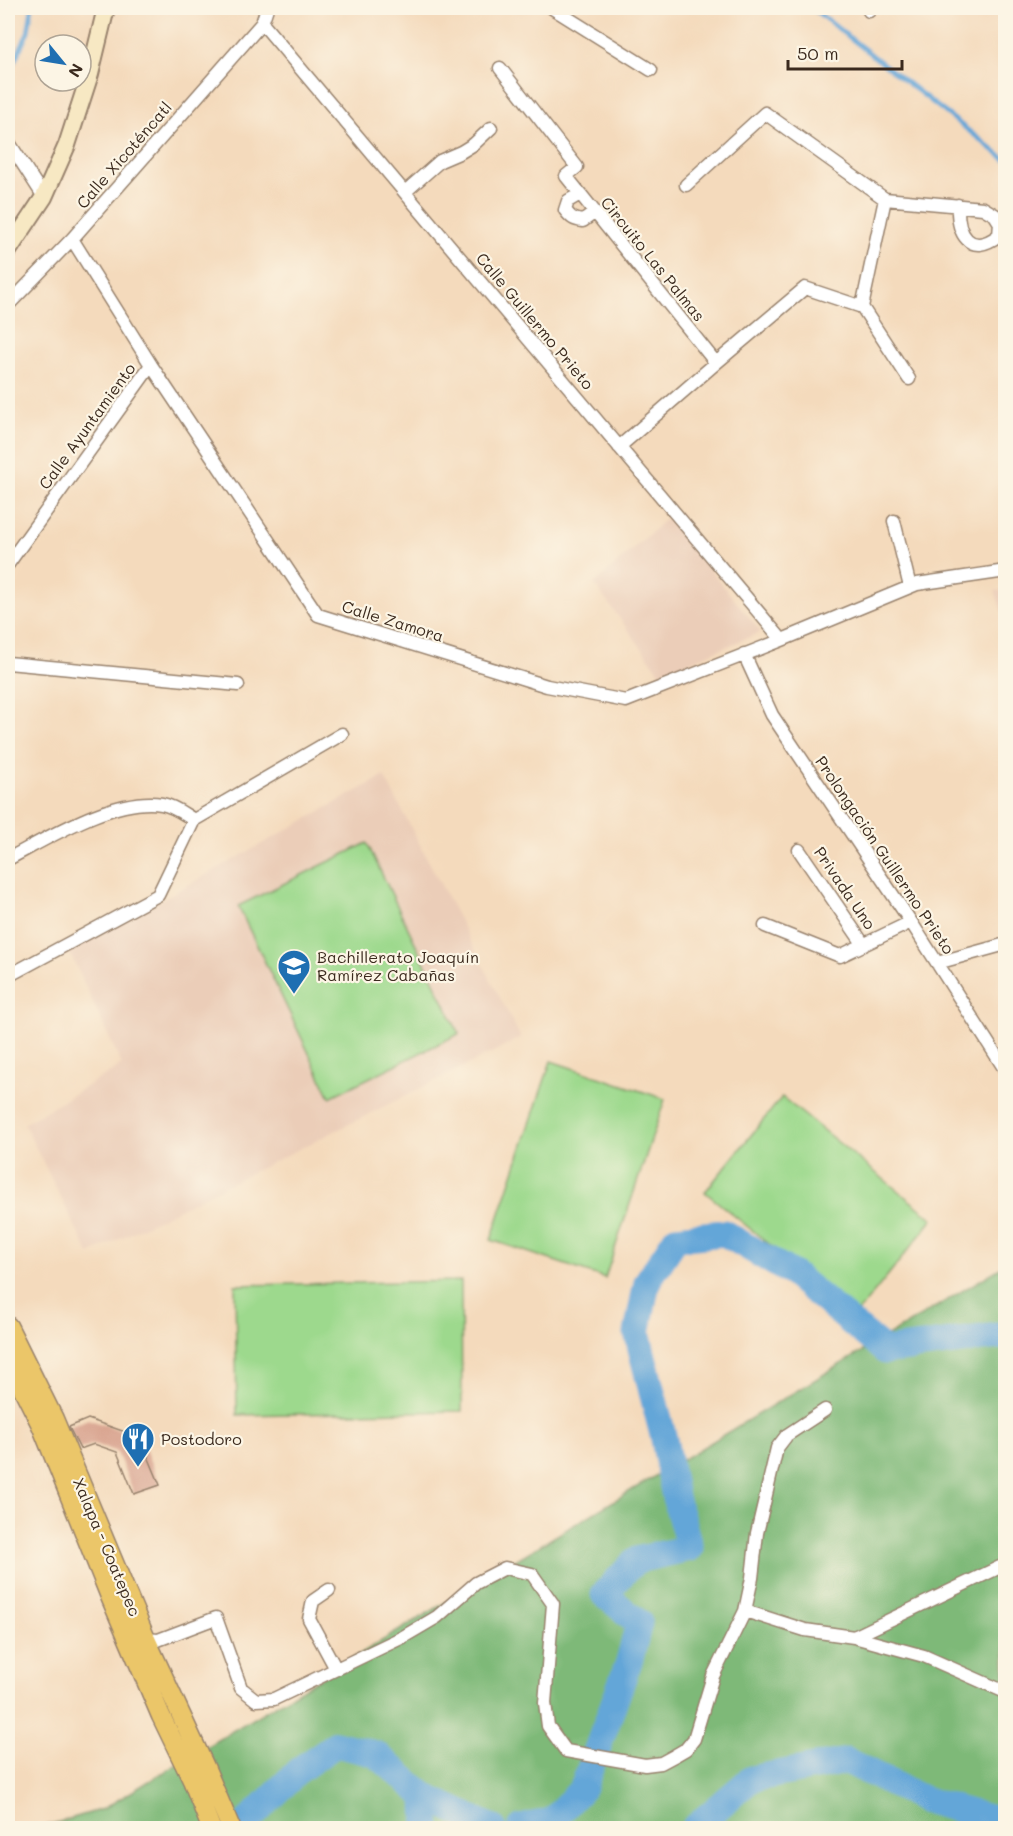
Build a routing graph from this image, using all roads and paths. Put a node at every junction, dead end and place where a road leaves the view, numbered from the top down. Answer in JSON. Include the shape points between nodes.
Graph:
{"nodes":[{"id":1,"x":106,"y":8,"type":"edge"},
{"id":2,"x":267,"y":8,"type":"edge"},
{"id":3,"x":552,"y":8,"type":"edge"},
{"id":4,"x":262,"y":23,"type":"junction"},
{"id":5,"x":500,"y":68,"type":"dead end"},
{"id":6,"x":651,"y":70,"type":"dead end"},
{"id":7,"x":490,"y":128,"type":"dead end"},
{"id":8,"x":8,"y":141,"type":"edge"},
{"id":9,"x":686,"y":185,"type":"dead end"},
{"id":10,"x":405,"y":192,"type":"junction"},
{"id":11,"x":580,"y":194,"type":"junction"},
{"id":12,"x":44,"y":197,"type":"junction"},
{"id":13,"x":885,"y":199,"type":"junction"},
{"id":14,"x":958,"y":204,"type":"dead end"},
{"id":15,"x":594,"y":213,"type":"junction"},
{"id":16,"x":72,"y":239,"type":"junction"},
{"id":17,"x":8,"y":251,"type":"edge"},
{"id":18,"x":8,"y":305,"type":"edge"},
{"id":19,"x":862,"y":307,"type":"junction"},
{"id":20,"x":716,"y":363,"type":"junction"},
{"id":21,"x":151,"y":365,"type":"junction"},
{"id":22,"x":909,"y":378,"type":"dead end"},
{"id":23,"x":619,"y":447,"type":"junction"},
{"id":24,"x":894,"y":520,"type":"dead end"},
{"id":25,"x":8,"y":564,"type":"edge"},
{"id":26,"x":1005,"y":571,"type":"edge"},
{"id":27,"x":910,"y":587,"type":"junction"},
{"id":28,"x":782,"y":640,"type":"junction"},
{"id":29,"x":744,"y":654,"type":"junction"},
{"id":30,"x":8,"y":663,"type":"edge"},
{"id":31,"x":238,"y":685,"type":"dead end"},
{"id":32,"x":342,"y":734,"type":"dead end"},
{"id":33,"x":194,"y":820,"type":"junction"},
{"id":34,"x":799,"y":850,"type":"dead end"},
{"id":35,"x":8,"y":859,"type":"edge"},
{"id":36,"x":911,"y":922,"type":"junction"},
{"id":37,"x":765,"y":926,"type":"dead end"},
{"id":38,"x":1005,"y":944,"type":"edge"},
{"id":39,"x":864,"y":945,"type":"junction"},
{"id":40,"x":937,"y":963,"type":"junction"},
{"id":41,"x":8,"y":976,"type":"edge"},
{"id":42,"x":1005,"y":1071,"type":"edge"},
{"id":43,"x":8,"y":1326,"type":"edge"},
{"id":44,"x":8,"y":1359,"type":"edge"},
{"id":45,"x":825,"y":1410,"type":"dead end"},
{"id":46,"x":1000,"y":1567,"type":"dead end"},
{"id":47,"x":329,"y":1590,"type":"dead end"},
{"id":48,"x":745,"y":1611,"type":"junction"},
{"id":49,"x":854,"y":1637,"type":"junction"},
{"id":50,"x":146,"y":1639,"type":"junction"},
{"id":51,"x":336,"y":1669,"type":"junction"},
{"id":52,"x":1003,"y":1691,"type":"dead end"},
{"id":53,"x":199,"y":1774,"type":"junction"},
{"id":54,"x":211,"y":1828,"type":"edge"},
{"id":55,"x":231,"y":1828,"type":"edge"}],
"edges":[{"from":1,"to":12,"type":"main road","via":[[90,75],[67,145]]},
{"from":2,"to":4,"type":"street"},
{"from":3,"to":6,"type":"street"},
{"from":4,"to":10,"type":"street","name":"Calle Guillermo Prieto"},
{"from":4,"to":16,"type":"street","name":"Calle Xicoténcatl"},
{"from":5,"to":11,"type":"street","name":"Circuito Las Palmas","via":[[576,167],[566,176]]},
{"from":7,"to":10,"type":"street","via":[[474,144],[440,161]]},
{"from":8,"to":12,"type":"street"},
{"from":9,"to":13,"type":"street","via":[[765,113]]},
{"from":10,"to":23,"type":"street","name":"Calle Guillermo Prieto"},
{"from":11,"to":15,"type":"street","name":"Circuito Las Palmas"},
{"from":11,"to":15,"type":"street","via":[[568,201],[565,210],[583,221]]},
{"from":12,"to":17,"type":"main road"},
{"from":13,"to":14,"type":"street"},
{"from":13,"to":19,"type":"street"},
{"from":15,"to":20,"type":"street","name":"Circuito Las Palmas"},
{"from":16,"to":18,"type":"street","name":"Calle Xicoténcatl"},
{"from":16,"to":21,"type":"street","name":"Calle Zamora"},
{"from":19,"to":20,"type":"street","via":[[805,288]]},
{"from":19,"to":22,"type":"street"},
{"from":20,"to":23,"type":"street"},
{"from":21,"to":25,"type":"street","name":"Calle Ayuntamiento"},
{"from":21,"to":29,"type":"street","name":"Calle Zamora","via":[[318,615],[547,686],[627,701]]},
{"from":23,"to":28,"type":"street","name":"Calle Guillermo Prieto"},
{"from":24,"to":27,"type":"street"},
{"from":26,"to":27,"type":"street","name":"Calle Zamora"},
{"from":27,"to":28,"type":"street","name":"Calle Zamora"},
{"from":28,"to":29,"type":"street","name":"Calle Zamora"},
{"from":29,"to":36,"type":"street","name":"Prolongación Guillermo Prieto","via":[[772,715]]},
{"from":30,"to":31,"type":"street"},
{"from":32,"to":33,"type":"street"},
{"from":33,"to":35,"type":"street","via":[[161,803],[112,809]]},
{"from":33,"to":41,"type":"street","via":[[158,895]]},
{"from":34,"to":39,"type":"street","name":"Privada Uno"},
{"from":36,"to":39,"type":"street"},
{"from":36,"to":40,"type":"street","name":"Prolongación Guillermo Prieto"},
{"from":37,"to":39,"type":"street","via":[[840,956]]},
{"from":38,"to":40,"type":"street"},
{"from":40,"to":42,"type":"street","name":"Prolongación Guillermo Prieto"},
{"from":43,"to":50,"type":"main road","name":"Xalapa - Coatepec","via":[[54,1419]]},
{"from":44,"to":53,"type":"main road","name":"Xalapa - Coatepec","via":[[41,1425],[161,1716]]},
{"from":45,"to":48,"type":"street","via":[[787,1435],[777,1448],[757,1533]]},
{"from":46,"to":49,"type":"street"},
{"from":47,"to":51,"type":"street","via":[[313,1601],[309,1619]]},
{"from":48,"to":49,"type":"street","via":[[805,1630]]},
{"from":48,"to":51,"type":"street","via":[[713,1676],[694,1739],[686,1749],[661,1763],[645,1765],[567,1750],[548,1726],[545,1703],[553,1604],[532,1574],[505,1568],[476,1583],[437,1617]]},
{"from":49,"to":52,"type":"street","via":[[924,1656]]},
{"from":50,"to":51,"type":"street","via":[[158,1640],[216,1618],[241,1688],[256,1700],[274,1699]]},
{"from":50,"to":53,"type":"main road","name":"Xalapa - Coatepec"},
{"from":53,"to":54,"type":"main road"},
{"from":53,"to":55,"type":"main road"}]}
